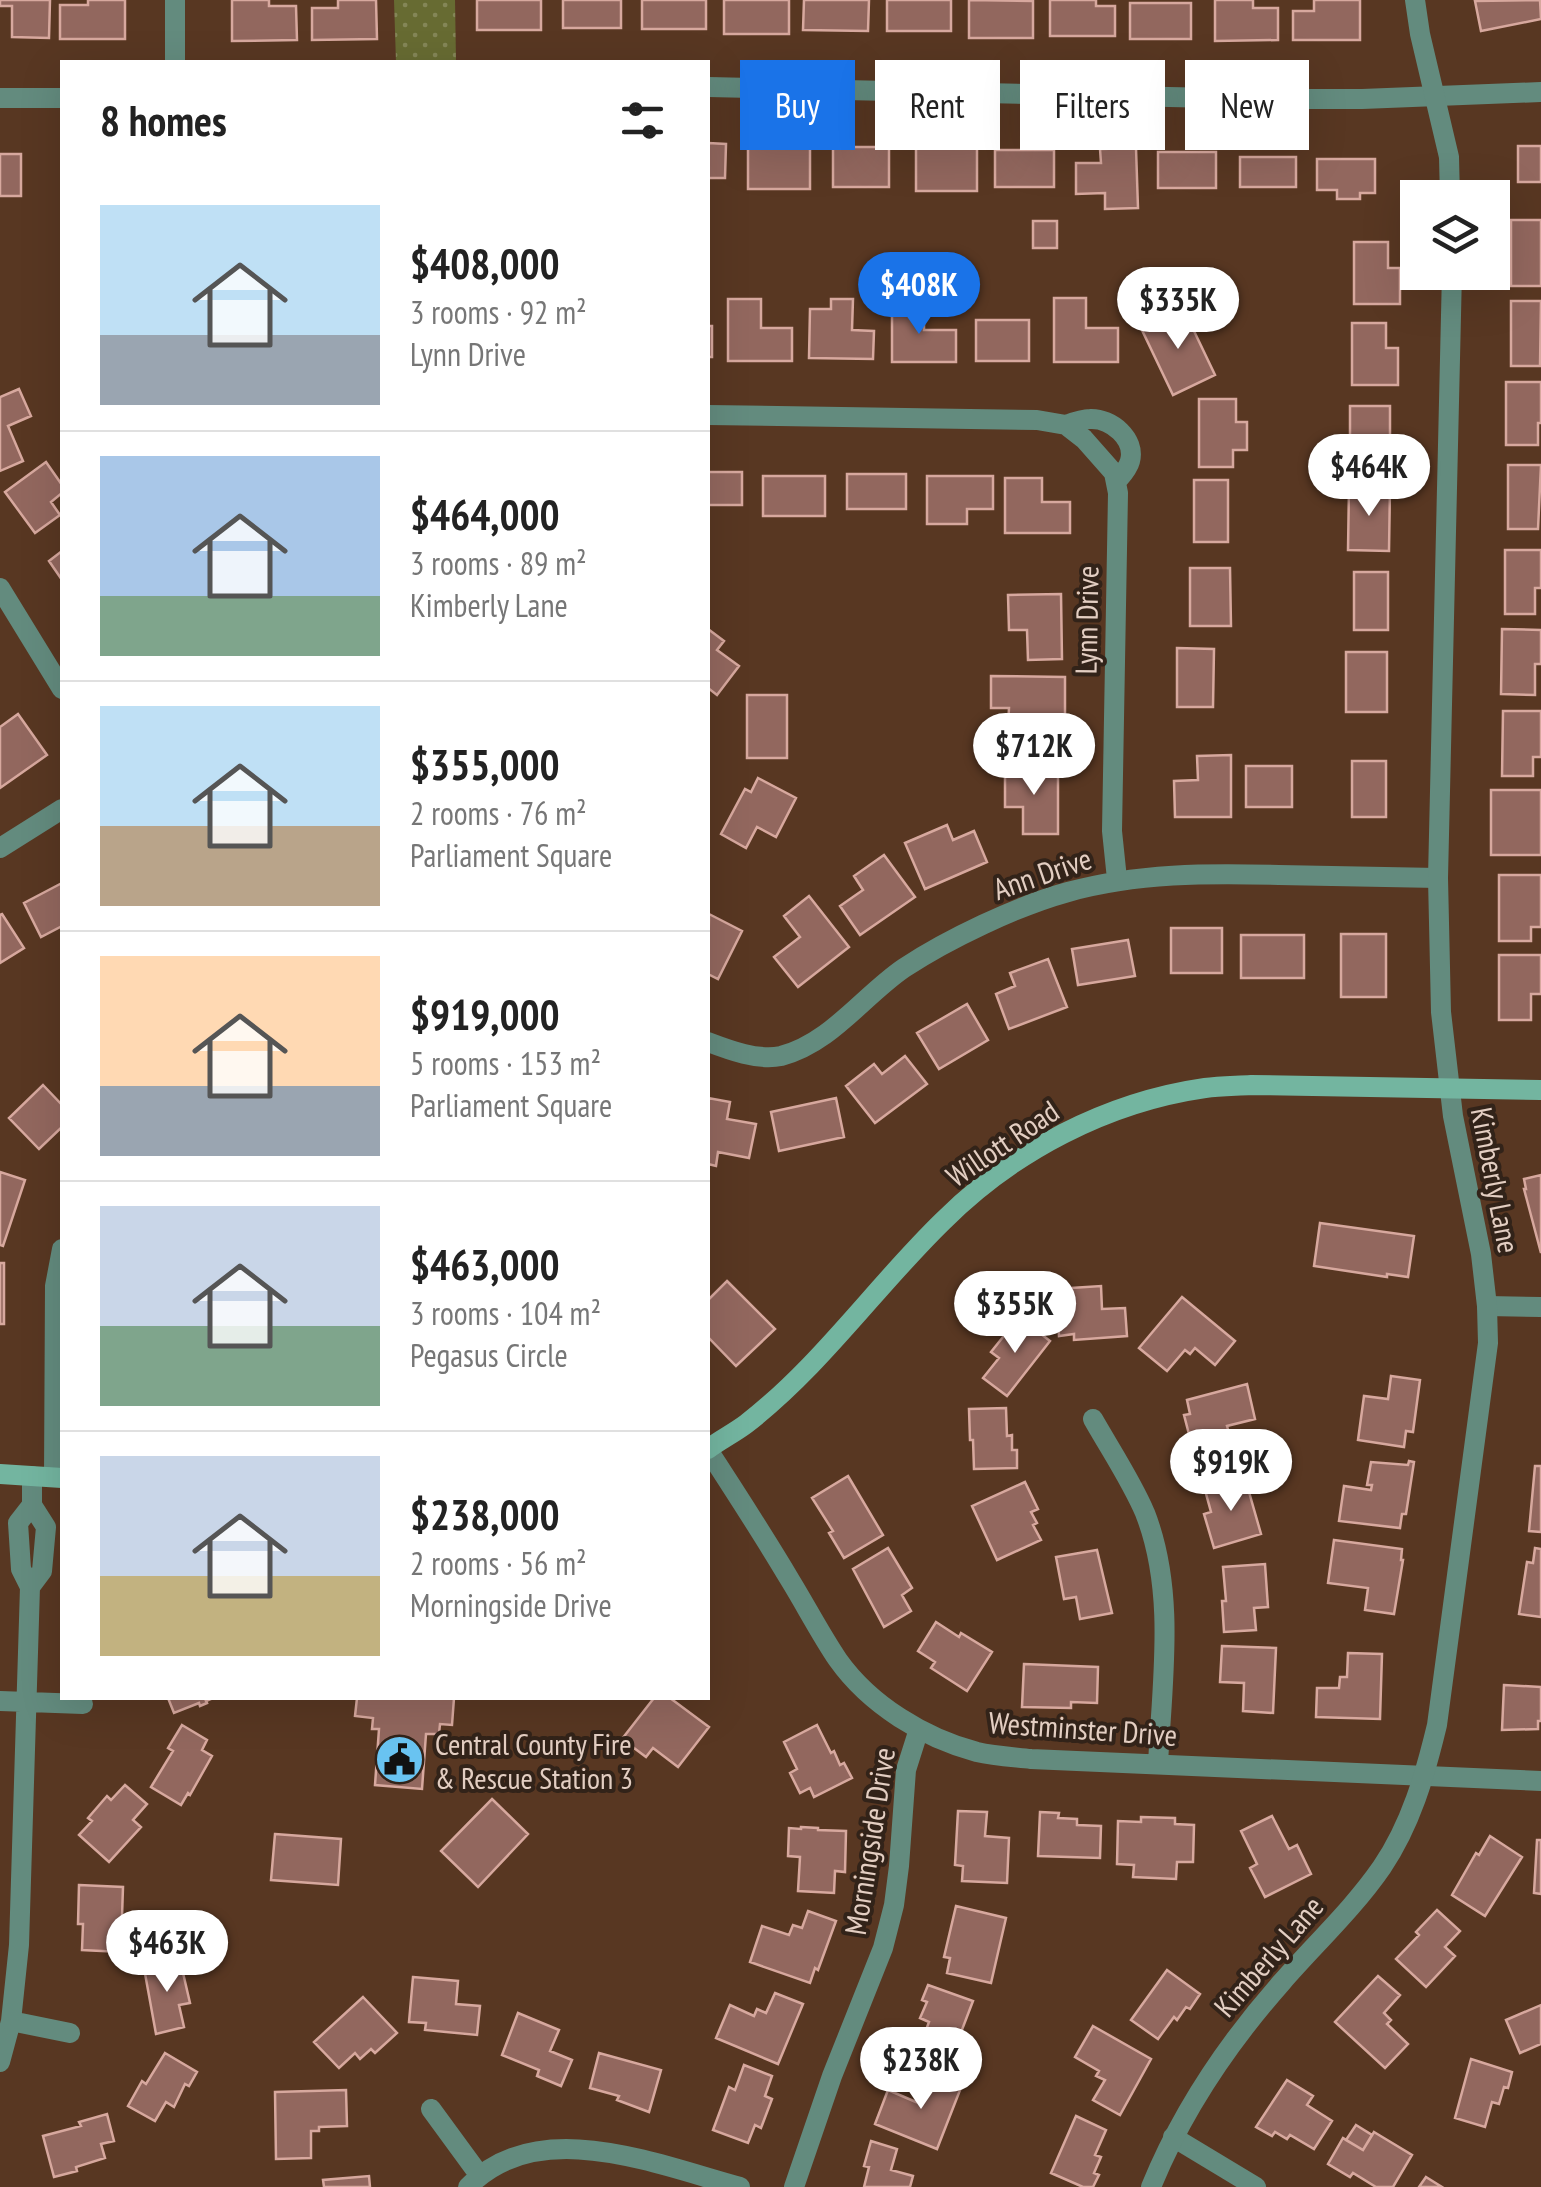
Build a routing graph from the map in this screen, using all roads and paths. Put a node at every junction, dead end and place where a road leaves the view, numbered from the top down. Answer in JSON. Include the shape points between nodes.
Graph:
{"nodes":[{"id":1,"x":175,"y":0,"type":"edge"},
{"id":2,"x":1415,"y":0,"type":"edge"},
{"id":3,"x":175,"y":60,"type":"edge"},
{"id":4,"x":710,"y":87,"type":"edge"},
{"id":5,"x":1541,"y":92,"type":"edge"},
{"id":6,"x":1435,"y":94,"type":"junction"},
{"id":7,"x":0,"y":98,"type":"edge"},
{"id":8,"x":60,"y":98,"type":"edge"},
{"id":9,"x":1449,"y":180,"type":"edge"},
{"id":10,"x":1452,"y":290,"type":"edge"},
{"id":11,"x":710,"y":415,"type":"edge"},
{"id":12,"x":1066,"y":425,"type":"junction"},
{"id":13,"x":1116,"y":482,"type":"junction"},
{"id":14,"x":0,"y":588,"type":"edge"},
{"id":15,"x":60,"y":685,"type":"edge"},
{"id":16,"x":60,"y":810,"type":"edge"},
{"id":17,"x":0,"y":848,"type":"edge"},
{"id":18,"x":1438,"y":878,"type":"junction"},
{"id":19,"x":1116,"y":879,"type":"junction"},
{"id":20,"x":710,"y":1043,"type":"edge"},
{"id":21,"x":1448,"y":1088,"type":"junction"},
{"id":22,"x":1541,"y":1090,"type":"edge"},
{"id":23,"x":60,"y":1259,"type":"edge"},
{"id":24,"x":1487,"y":1306,"type":"junction"},
{"id":25,"x":1541,"y":1307,"type":"edge"},
{"id":26,"x":1093,"y":1419,"type":"dead end"},
{"id":27,"x":710,"y":1448,"type":"edge"},
{"id":28,"x":710,"y":1452,"type":"edge"},
{"id":29,"x":0,"y":1474,"type":"edge"},
{"id":30,"x":32,"y":1476,"type":"junction"},
{"id":31,"x":58,"y":1477,"type":"edge"},
{"id":32,"x":0,"y":1700,"type":"edge"},
{"id":33,"x":27,"y":1702,"type":"junction"},
{"id":34,"x":82,"y":1704,"type":"dead end"},
{"id":35,"x":920,"y":1729,"type":"junction"},
{"id":36,"x":1158,"y":1764,"type":"junction"},
{"id":37,"x":1425,"y":1775,"type":"junction"},
{"id":38,"x":1541,"y":1781,"type":"edge"},
{"id":39,"x":11,"y":2021,"type":"junction"},
{"id":40,"x":70,"y":2032,"type":"dead end"},
{"id":41,"x":0,"y":2062,"type":"edge"},
{"id":42,"x":430,"y":2109,"type":"dead end"},
{"id":43,"x":1173,"y":2137,"type":"junction"},
{"id":44,"x":474,"y":2182,"type":"edge"},
{"id":45,"x":740,"y":2187,"type":"edge"},
{"id":46,"x":794,"y":2187,"type":"edge"},
{"id":47,"x":1152,"y":2187,"type":"edge"},
{"id":48,"x":1256,"y":2187,"type":"edge"}],
"edges":[{"from":1,"to":3,"type":"street"},
{"from":2,"to":6,"type":"street"},
{"from":4,"to":6,"type":"street","via":[[1263,99]]},
{"from":5,"to":6,"type":"street"},
{"from":6,"to":9,"type":"street"},
{"from":7,"to":8,"type":"street"},
{"from":10,"to":18,"type":"street","name":"Kimberly Lane"},
{"from":11,"to":12,"type":"street","name":"Lynn Drive"},
{"from":12,"to":13,"type":"street","via":[[1100,456]]},
{"from":12,"to":13,"type":"street","name":"Lynn Drive","via":[[1092,418],[1127,439],[1130,460]]},
{"from":13,"to":19,"type":"street","name":"Lynn Drive"},
{"from":14,"to":15,"type":"street"},
{"from":16,"to":17,"type":"street"},
{"from":18,"to":19,"type":"street","name":"Ann Drive"},
{"from":18,"to":21,"type":"street","name":"Kimberly Lane"},
{"from":19,"to":20,"type":"street","name":"Ann Drive","via":[[979,926],[903,969],[811,1044],[778,1057]]},
{"from":21,"to":22,"type":"main road","name":"Willott Road"},
{"from":21,"to":24,"type":"street","name":"Kimberly Lane"},
{"from":21,"to":27,"type":"main road","name":"Willott Road","via":[[1204,1088],[1088,1122],[1030,1152],[969,1197],[799,1375]]},
{"from":23,"to":31,"type":"street"},
{"from":24,"to":25,"type":"street"},
{"from":24,"to":37,"type":"street","name":"Kimberly Lane","via":[[1475,1445]]},
{"from":26,"to":36,"type":"street","via":[[1144,1512],[1158,1559],[1164,1639]]},
{"from":28,"to":35,"type":"street","name":"Westminster Drive","via":[[838,1659],[884,1706]]},
{"from":29,"to":30,"type":"main road"},
{"from":30,"to":31,"type":"main road"},
{"from":30,"to":33,"type":"street","via":[[32,1505],[46,1527],[42,1572],[30,1587]]},
{"from":32,"to":33,"type":"street"},
{"from":33,"to":34,"type":"street"},
{"from":33,"to":39,"type":"street"},
{"from":35,"to":36,"type":"street","name":"Westminster Drive","via":[[981,1753]]},
{"from":35,"to":46,"type":"street","name":"Morningside Drive","via":[[906,1770],[884,1948]]},
{"from":36,"to":37,"type":"street","name":"Westminster Drive"},
{"from":37,"to":38,"type":"street","name":"Westminster Drive"},
{"from":37,"to":43,"type":"street","name":"Kimberly Lane","via":[[1383,1866],[1253,2016]]},
{"from":39,"to":40,"type":"street"},
{"from":39,"to":41,"type":"street"},
{"from":42,"to":44,"type":"street"},
{"from":43,"to":47,"type":"street","name":"Kimberly Lane"},
{"from":43,"to":48,"type":"street"},
{"from":44,"to":45,"type":"street","via":[[517,2155],[572,2148]]}]}
